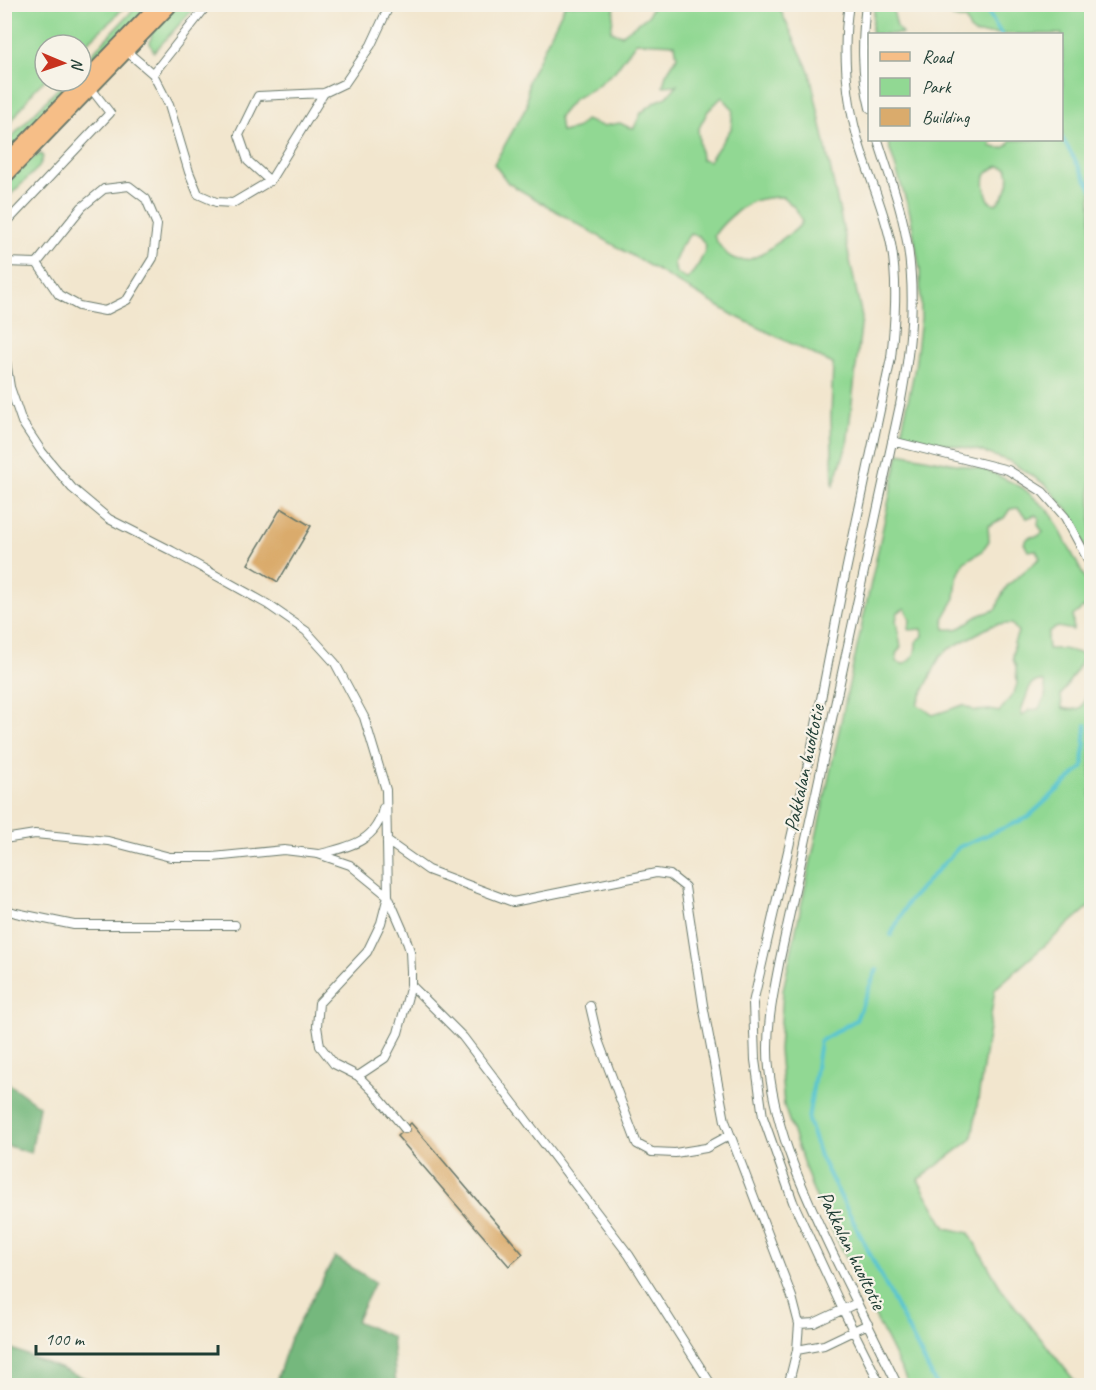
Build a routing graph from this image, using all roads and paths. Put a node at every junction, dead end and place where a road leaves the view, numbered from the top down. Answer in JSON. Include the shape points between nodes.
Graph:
{"nodes":[{"id":1,"x":165,"y":4,"type":"edge"},
{"id":2,"x":208,"y":4,"type":"edge"},
{"id":3,"x":390,"y":4,"type":"edge"},
{"id":4,"x":849,"y":4,"type":"edge"},
{"id":5,"x":866,"y":4,"type":"edge"},
{"id":6,"x":123,"y":48,"type":"junction"},
{"id":7,"x":153,"y":74,"type":"junction"},
{"id":8,"x":93,"y":79,"type":"edge"},
{"id":9,"x":93,"y":91,"type":"edge"},
{"id":10,"x":79,"y":93,"type":"edge"},
{"id":11,"x":324,"y":93,"type":"junction"},
{"id":12,"x":868,"y":97,"type":"edge"},
{"id":13,"x":878,"y":141,"type":"edge"},
{"id":14,"x":4,"y":171,"type":"edge"},
{"id":15,"x":270,"y":181,"type":"junction"},
{"id":16,"x":4,"y":225,"type":"edge"},
{"id":17,"x":4,"y":262,"type":"edge"},
{"id":18,"x":37,"y":263,"type":"junction"},
{"id":19,"x":4,"y":348,"type":"edge"},
{"id":20,"x":892,"y":441,"type":"junction"},
{"id":21,"x":1092,"y":567,"type":"edge"},
{"id":22,"x":386,"y":790,"type":"junction"},
{"id":23,"x":4,"y":839,"type":"edge"},
{"id":24,"x":387,"y":841,"type":"junction"},
{"id":25,"x":318,"y":854,"type":"junction"},
{"id":26,"x":388,"y":896,"type":"junction"},
{"id":27,"x":4,"y":909,"type":"edge"},
{"id":28,"x":235,"y":925,"type":"dead end"},
{"id":29,"x":411,"y":985,"type":"junction"},
{"id":30,"x":590,"y":1006,"type":"dead end"},
{"id":31,"x":358,"y":1076,"type":"junction"},
{"id":32,"x":405,"y":1129,"type":"dead end"},
{"id":33,"x":730,"y":1135,"type":"junction"},
{"id":34,"x":857,"y":1303,"type":"junction"},
{"id":35,"x":843,"y":1310,"type":"junction"},
{"id":36,"x":799,"y":1324,"type":"junction"},
{"id":37,"x":868,"y":1324,"type":"junction"},
{"id":38,"x":854,"y":1331,"type":"junction"},
{"id":39,"x":797,"y":1350,"type":"junction"},
{"id":40,"x":712,"y":1386,"type":"edge"},
{"id":41,"x":788,"y":1386,"type":"edge"},
{"id":42,"x":881,"y":1386,"type":"edge"},
{"id":43,"x":898,"y":1386,"type":"edge"}],
"edges":[{"from":1,"to":6,"type":"main road"},
{"from":2,"to":7,"type":"lane"},
{"from":3,"to":11,"type":"lane","via":[[371,45],[345,83]]},
{"from":4,"to":35,"type":"lane","via":[[849,101],[891,245],[895,321],[891,358],[811,751],[753,1003],[763,1117],[794,1202]]},
{"from":5,"to":12,"type":"lane","via":[[863,69]]},
{"from":6,"to":7,"type":"lane"},
{"from":6,"to":8,"type":"main road"},
{"from":7,"to":15,"type":"lane","via":[[169,105],[198,194],[216,202],[233,203]]},
{"from":9,"to":16,"type":"lane","via":[[110,113]]},
{"from":10,"to":14,"type":"main road"},
{"from":11,"to":15,"type":"lane"},
{"from":11,"to":15,"type":"lane","via":[[258,96],[239,135],[248,161]]},
{"from":13,"to":20,"type":"lane","name":"Pakkalan huoltotie","via":[[903,219],[912,282],[908,361]]},
{"from":17,"to":18,"type":"lane"},
{"from":18,"to":18,"type":"lane","via":[[82,207],[104,189],[129,186],[146,199],[157,225],[153,258],[127,300],[105,311],[78,306],[59,295]]},
{"from":19,"to":22,"type":"lane","via":[[10,387],[22,422],[72,488],[109,519],[267,604],[306,631],[335,663],[363,717]]},
{"from":20,"to":21,"type":"lane","via":[[1008,470],[1044,492],[1065,517]]},
{"from":20,"to":34,"type":"lane","name":"Pakkalan huoltotie","via":[[780,959],[769,1030],[772,1088],[788,1151]]},
{"from":22,"to":24,"type":"lane"},
{"from":22,"to":25,"type":"lane","via":[[381,818],[369,836],[353,845]]},
{"from":23,"to":25,"type":"lane","via":[[35,834],[108,841],[170,857],[284,850]]},
{"from":24,"to":26,"type":"lane"},
{"from":24,"to":33,"type":"lane","via":[[428,870],[513,902],[656,873],[670,875],[684,887],[705,1017]]},
{"from":25,"to":26,"type":"lane","via":[[350,865]]},
{"from":26,"to":29,"type":"lane","via":[[410,951]]},
{"from":26,"to":31,"type":"lane","via":[[367,952],[319,1003],[320,1046],[334,1064]]},
{"from":27,"to":28,"type":"lane","via":[[74,924]]},
{"from":29,"to":31,"type":"lane","via":[[399,1032],[385,1058]]},
{"from":29,"to":40,"type":"lane","via":[[463,1037],[629,1255]]},
{"from":30,"to":33,"type":"lane","via":[[598,1040],[637,1144],[652,1152],[675,1153],[706,1148]]},
{"from":31,"to":32,"type":"lane"},
{"from":33,"to":36,"type":"lane"},
{"from":34,"to":35,"type":"lane"},
{"from":34,"to":37,"type":"lane","name":"Pakkalan huoltotie"},
{"from":35,"to":36,"type":"lane","via":[[814,1323]]},
{"from":35,"to":38,"type":"lane"},
{"from":36,"to":39,"type":"lane"},
{"from":37,"to":38,"type":"lane"},
{"from":37,"to":43,"type":"lane","name":"Pakkalan huoltotie"},
{"from":38,"to":39,"type":"lane","via":[[824,1345]]},
{"from":38,"to":42,"type":"lane"},
{"from":39,"to":41,"type":"lane"}]}
